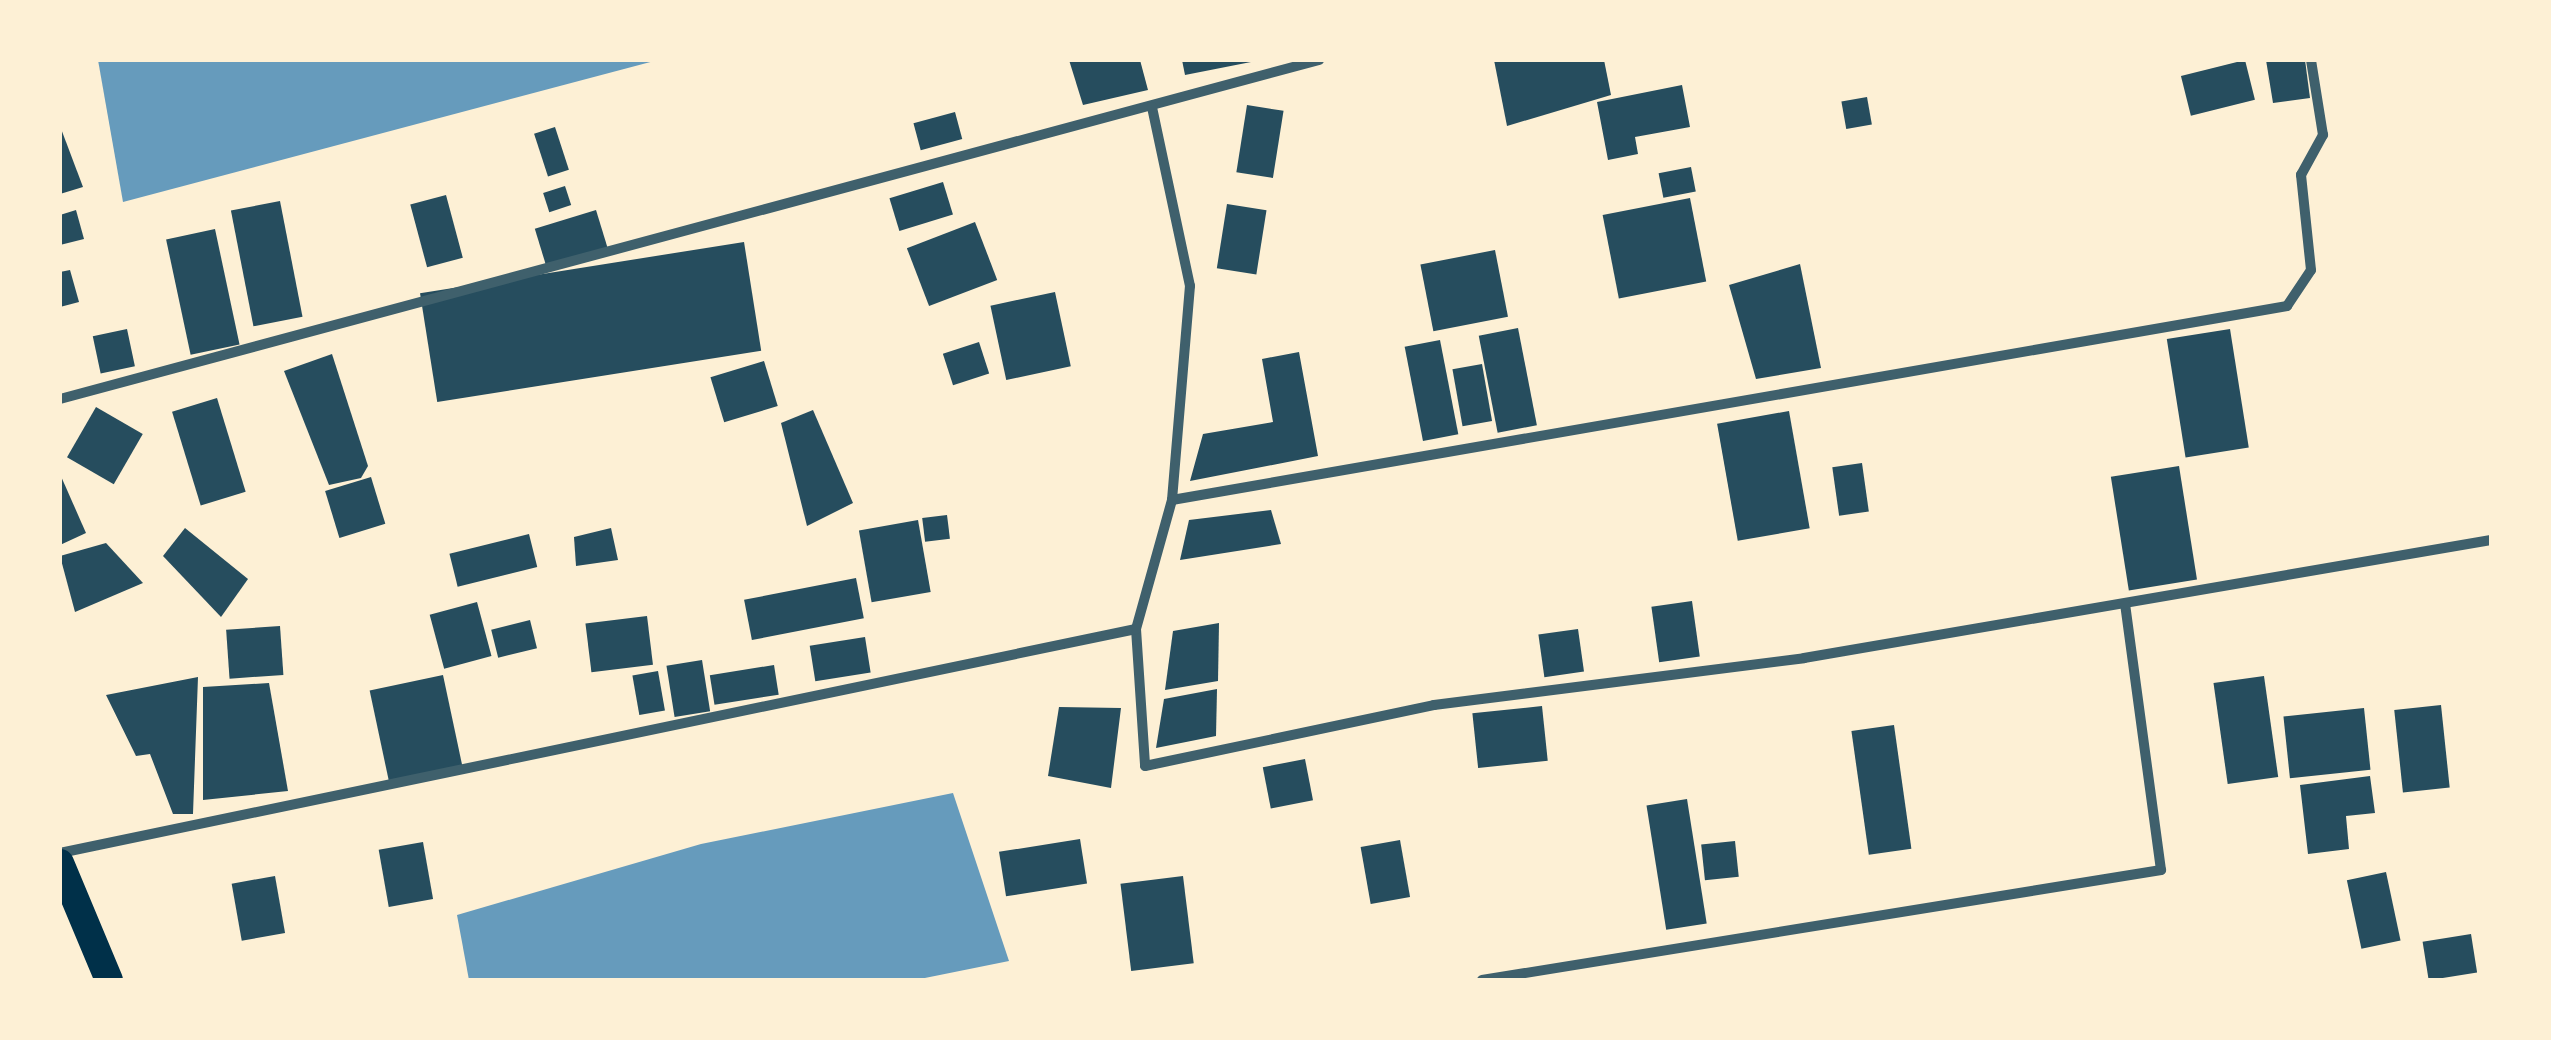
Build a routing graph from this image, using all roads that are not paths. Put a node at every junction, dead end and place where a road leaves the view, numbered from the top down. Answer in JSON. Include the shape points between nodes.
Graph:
{"nodes":[{"id":1,"x":1319,"y":60,"type":"edge"},
{"id":2,"x":2311,"y":60,"type":"edge"},
{"id":3,"x":1152,"y":107,"type":"junction"},
{"id":4,"x":60,"y":398,"type":"edge"},
{"id":5,"x":1172,"y":500,"type":"junction"},
{"id":6,"x":2491,"y":540,"type":"edge"},
{"id":7,"x":2125,"y":605,"type":"junction"},
{"id":8,"x":1136,"y":629,"type":"junction"},
{"id":9,"x":60,"y":853,"type":"edge"},
{"id":10,"x":60,"y":863,"type":"edge"},
{"id":11,"x":108,"y":980,"type":"edge"},
{"id":12,"x":1482,"y":980,"type":"edge"}],
"edges":[{"from":1,"to":3,"type":"street"},
{"from":2,"to":5,"type":"street","via":[[2322,134],[2301,175],[2310,270],[2286,306]]},
{"from":3,"to":4,"type":"street"},
{"from":3,"to":5,"type":"street","via":[[1190,286]]},
{"from":5,"to":8,"type":"street"},
{"from":6,"to":7,"type":"street"},
{"from":7,"to":8,"type":"street","via":[[1434,705],[1145,766]]},
{"from":7,"to":12,"type":"street","via":[[2161,870]]},
{"from":8,"to":9,"type":"street"},
{"from":10,"to":11,"type":"highway"}]}
